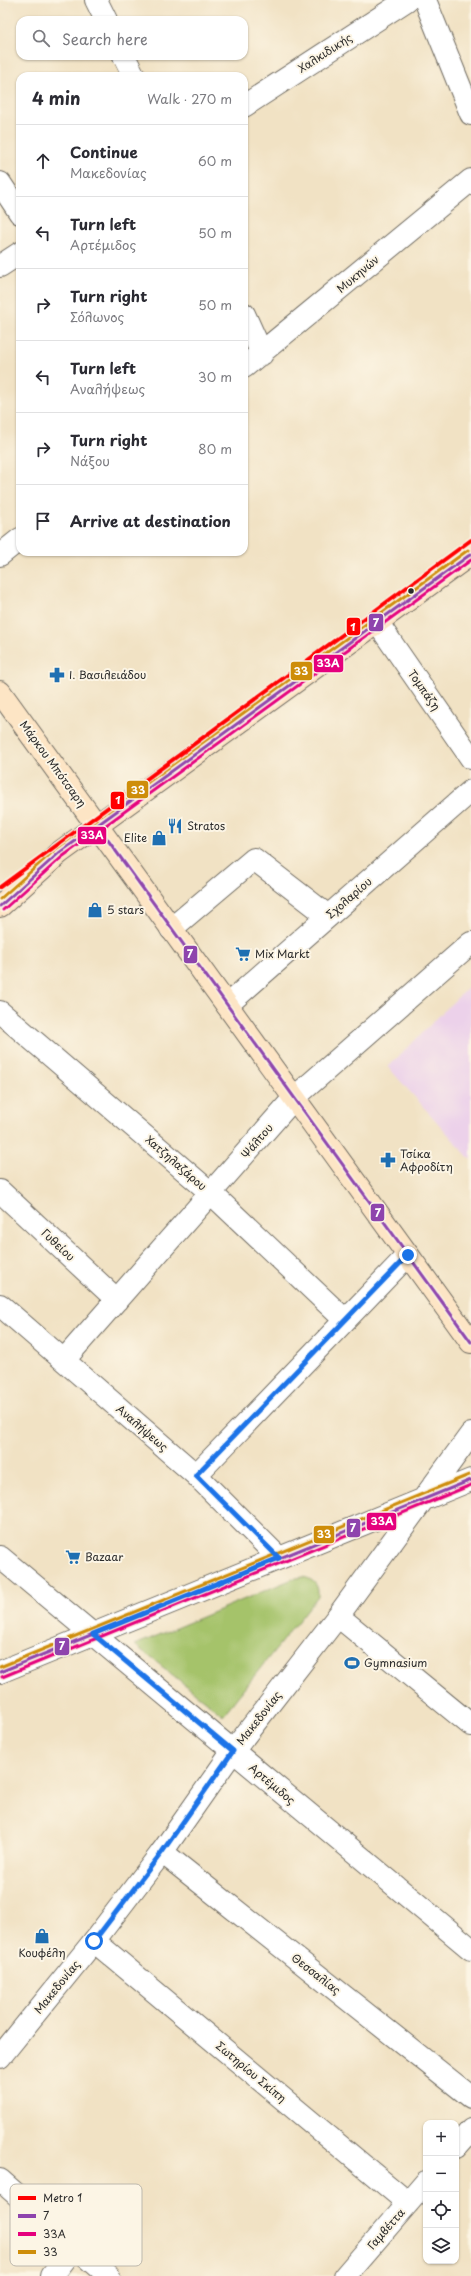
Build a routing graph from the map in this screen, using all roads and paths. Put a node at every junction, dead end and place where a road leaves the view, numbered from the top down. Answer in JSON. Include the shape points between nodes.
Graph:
{"nodes":[{"id":1,"x":96,"y":0,"type":"edge"},
{"id":2,"x":407,"y":0,"type":"edge"},
{"id":3,"x":425,"y":0,"type":"edge"},
{"id":4,"x":104,"y":16,"type":"edge"},
{"id":5,"x":126,"y":60,"type":"edge"},
{"id":6,"x":132,"y":72,"type":"edge"},
{"id":7,"x":248,"y":103,"type":"edge"},
{"id":8,"x":471,"y":114,"type":"edge"},
{"id":9,"x":471,"y":180,"type":"edge"},
{"id":10,"x":0,"y":183,"type":"edge"},
{"id":11,"x":16,"y":207,"type":"edge"},
{"id":12,"x":16,"y":256,"type":"edge"},
{"id":13,"x":0,"y":266,"type":"edge"},
{"id":14,"x":248,"y":323,"type":"edge"},
{"id":15,"x":262,"y":354,"type":"junction"},
{"id":16,"x":248,"y":364,"type":"edge"},
{"id":17,"x":16,"y":542,"type":"edge"},
{"id":18,"x":471,"y":554,"type":"edge"},
{"id":19,"x":0,"y":555,"type":"edge"},
{"id":20,"x":377,"y":622,"type":"junction"},
{"id":21,"x":0,"y":692,"type":"edge"},
{"id":22,"x":471,"y":758,"type":"edge"},
{"id":23,"x":471,"y":791,"type":"edge"},
{"id":24,"x":97,"y":825,"type":"junction"},
{"id":25,"x":0,"y":906,"type":"edge"},
{"id":26,"x":328,"y":916,"type":"junction"},
{"id":27,"x":171,"y":929,"type":"junction"},
{"id":28,"x":471,"y":943,"type":"edge"},
{"id":29,"x":227,"y":1005,"type":"junction"},
{"id":30,"x":0,"y":1012,"type":"edge"},
{"id":31,"x":294,"y":1098,"type":"junction"},
{"id":32,"x":0,"y":1191,"type":"edge"},
{"id":33,"x":210,"y":1193,"type":"junction"},
{"id":34,"x":408,"y":1255,"type":"junction"},
{"id":35,"x":117,"y":1300,"type":"junction"},
{"id":36,"x":0,"y":1305,"type":"edge"},
{"id":37,"x":346,"y":1320,"type":"junction"},
{"id":38,"x":471,"y":1342,"type":"edge"},
{"id":39,"x":64,"y":1360,"type":"junction"},
{"id":40,"x":471,"y":1434,"type":"edge"},
{"id":41,"x":196,"y":1475,"type":"junction"},
{"id":42,"x":471,"y":1480,"type":"edge"},
{"id":43,"x":426,"y":1497,"type":"junction"},
{"id":44,"x":0,"y":1557,"type":"edge"},
{"id":45,"x":279,"y":1558,"type":"junction"},
{"id":46,"x":338,"y":1616,"type":"junction"},
{"id":47,"x":93,"y":1634,"type":"junction"},
{"id":48,"x":0,"y":1672,"type":"edge"},
{"id":49,"x":471,"y":1725,"type":"edge"},
{"id":50,"x":233,"y":1751,"type":"junction"},
{"id":51,"x":162,"y":1852,"type":"junction"},
{"id":52,"x":94,"y":1941,"type":"junction"},
{"id":53,"x":471,"y":1949,"type":"edge"},
{"id":54,"x":0,"y":2057,"type":"edge"},
{"id":55,"x":471,"y":2097,"type":"edge"},
{"id":56,"x":471,"y":2130,"type":"edge"},
{"id":57,"x":459,"y":2144,"type":"edge"},
{"id":58,"x":0,"y":2180,"type":"edge"},
{"id":59,"x":423,"y":2186,"type":"edge"},
{"id":60,"x":10,"y":2189,"type":"edge"},
{"id":61,"x":408,"y":2203,"type":"junction"},
{"id":62,"x":60,"y":2266,"type":"edge"},
{"id":63,"x":98,"y":2266,"type":"edge"},
{"id":64,"x":52,"y":2276,"type":"edge"},
{"id":65,"x":109,"y":2276,"type":"edge"},
{"id":66,"x":345,"y":2276,"type":"edge"}],
"edges":[{"from":1,"to":4,"type":"street"},
{"from":2,"to":7,"type":"street","name":"Χαλκιδικής"},
{"from":3,"to":8,"type":"street"},
{"from":5,"to":6,"type":"street"},
{"from":9,"to":15,"type":"street","name":"Μυκηνών"},
{"from":10,"to":11,"type":"street"},
{"from":12,"to":13,"type":"street"},
{"from":14,"to":15,"type":"street"},
{"from":15,"to":16,"type":"street","name":"Μυκηνών"},
{"from":17,"to":19,"type":"street"},
{"from":18,"to":20,"type":"main road"},
{"from":20,"to":22,"type":"street","name":"Τομπάζη"},
{"from":20,"to":24,"type":"main road"},
{"from":21,"to":24,"type":"main road","name":"Μάρκου Μπότσαρη"},
{"from":23,"to":26,"type":"street","name":"Σχολαρίου"},
{"from":24,"to":25,"type":"main road","via":[[59,853]]},
{"from":24,"to":27,"type":"main road","name":"Μάρκου Μπότσαρη"},
{"from":26,"to":27,"type":"street","via":[[254,859]]},
{"from":26,"to":29,"type":"street","name":"Σχολαρίου"},
{"from":27,"to":29,"type":"main road","name":"Μάρκου Μπότσαρη"},
{"from":28,"to":31,"type":"street","name":"Ψάλτου"},
{"from":29,"to":31,"type":"main road","name":"Μάρκου Μπότσαρη"},
{"from":30,"to":33,"type":"street","name":"Χατζηλαζάρου"},
{"from":31,"to":33,"type":"street","name":"Ψάλτου"},
{"from":31,"to":34,"type":"main road","name":"Μάρκου Μπότσαρη"},
{"from":32,"to":35,"type":"street","name":"Γυθείου"},
{"from":33,"to":35,"type":"street","name":"Ψάλτου"},
{"from":33,"to":37,"type":"street","name":"Χατζηλαζάρου"},
{"from":34,"to":37,"type":"street"},
{"from":34,"to":38,"type":"main road","name":"Μάρκου Μπότσαρη"},
{"from":35,"to":39,"type":"street","name":"Ψάλτου"},
{"from":36,"to":39,"type":"street","name":"Αναλήψεως"},
{"from":37,"to":41,"type":"street"},
{"from":39,"to":41,"type":"street","name":"Αναλήψεως"},
{"from":40,"to":43,"type":"street","name":"Μακεδονίας"},
{"from":41,"to":45,"type":"street","name":"Αναλήψεως"},
{"from":42,"to":43,"type":"street"},
{"from":43,"to":45,"type":"street"},
{"from":43,"to":46,"type":"street","name":"Μακεδονίας"},
{"from":44,"to":47,"type":"street","name":"Αρτέμιδος"},
{"from":45,"to":47,"type":"street"},
{"from":46,"to":49,"type":"street"},
{"from":46,"to":50,"type":"street","name":"Μακεδονίας"},
{"from":47,"to":48,"type":"street"},
{"from":47,"to":50,"type":"street","name":"Αρτέμιδος"},
{"from":50,"to":51,"type":"street","name":"Μακεδονίας"},
{"from":50,"to":53,"type":"street","name":"Αρτέμιδος"},
{"from":51,"to":52,"type":"street","name":"Μακεδονίας"},
{"from":51,"to":55,"type":"street","name":"Θεσσαλίας"},
{"from":52,"to":54,"type":"street","name":"Μακεδονίας"},
{"from":52,"to":61,"type":"street","name":"Σωτηρίου Σκίπη"},
{"from":56,"to":57,"type":"street"},
{"from":58,"to":60,"type":"street"},
{"from":59,"to":61,"type":"street","name":"Γαμβέττα"},
{"from":61,"to":66,"type":"street","name":"Γαμβέττα"},
{"from":62,"to":64,"type":"street"},
{"from":63,"to":65,"type":"street"}]}
